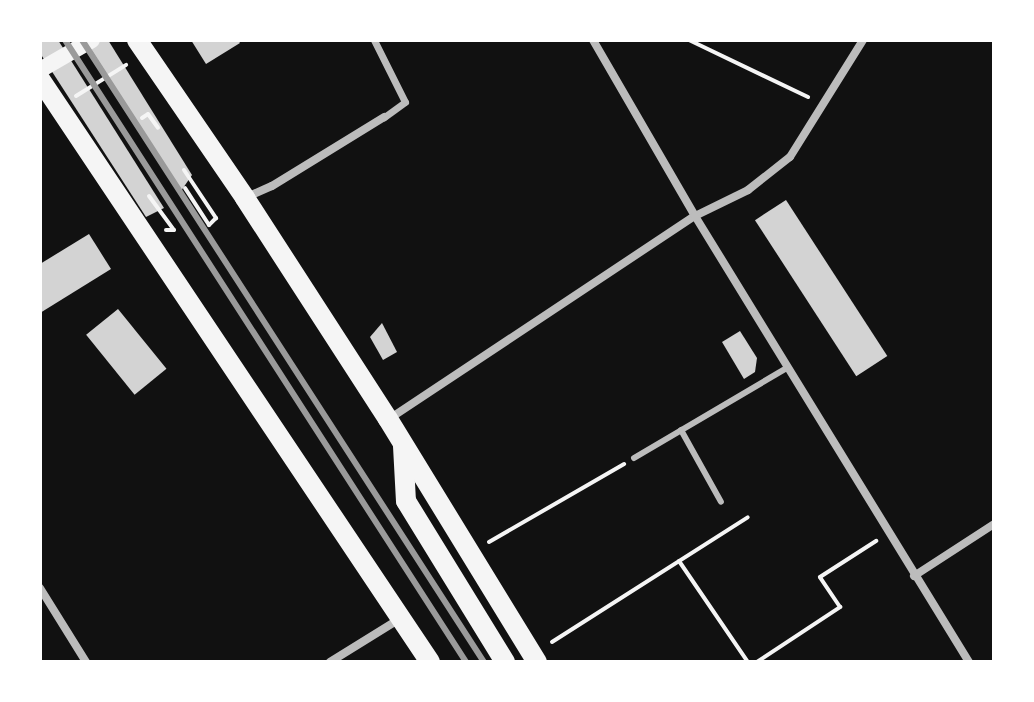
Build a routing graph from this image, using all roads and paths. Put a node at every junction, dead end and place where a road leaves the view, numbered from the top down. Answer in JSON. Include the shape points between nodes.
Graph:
{"nodes":[{"id":1,"x":92,"y":40,"type":"edge"},
{"id":2,"x":374,"y":40,"type":"edge"},
{"id":3,"x":593,"y":40,"type":"edge"},
{"id":4,"x":689,"y":40,"type":"edge"},
{"id":5,"x":863,"y":40,"type":"edge"},
{"id":6,"x":141,"y":46,"type":"edge"},
{"id":7,"x":40,"y":70,"type":"edge"},
{"id":8,"x":40,"y":79,"type":"edge"},
{"id":9,"x":823,"y":107,"type":"junction"},
{"id":10,"x":58,"y":108,"type":"junction"},
{"id":11,"x":384,"y":117,"type":"joint"},
{"id":12,"x":142,"y":118,"type":"dead end"},
{"id":13,"x":158,"y":128,"type":"dead end"},
{"id":14,"x":184,"y":170,"type":"dead end"},
{"id":15,"x":185,"y":188,"type":"dead end"},
{"id":16,"x":245,"y":198,"type":"junction"},
{"id":17,"x":695,"y":216,"type":"junction"},
{"id":18,"x":787,"y":368,"type":"junction"},
{"id":19,"x":388,"y":419,"type":"junction"},
{"id":20,"x":681,"y":430,"type":"junction"},
{"id":21,"x":402,"y":442,"type":"junction"},
{"id":22,"x":634,"y":458,"type":"joint"},
{"id":23,"x":721,"y":502,"type":"dead end"},
{"id":24,"x":748,"y":517,"type":"dead end"},
{"id":25,"x":994,"y":524,"type":"edge"},
{"id":26,"x":888,"y":533,"type":"junction"},
{"id":27,"x":470,"y":553,"type":"junction"},
{"id":28,"x":679,"y":561,"type":"junction"},
{"id":29,"x":914,"y":576,"type":"junction"},
{"id":30,"x":40,"y":588,"type":"edge"},
{"id":31,"x":401,"y":618,"type":"junction"},
{"id":32,"x":535,"y":658,"type":"edge"},
{"id":33,"x":86,"y":662,"type":"edge"},
{"id":34,"x":330,"y":662,"type":"edge"},
{"id":35,"x":430,"y":662,"type":"edge"},
{"id":36,"x":505,"y":662,"type":"edge"},
{"id":37,"x":748,"y":662,"type":"edge"},
{"id":38,"x":757,"y":662,"type":"edge"},
{"id":39,"x":969,"y":662,"type":"edge"}],
"edges":[{"from":1,"to":7,"type":"main road"},
{"from":2,"to":11,"type":"street","via":[[405,102]]},
{"from":3,"to":17,"type":"street"},
{"from":4,"to":9,"type":"path"},
{"from":5,"to":9,"type":"street"},
{"from":6,"to":10,"type":"path"},
{"from":6,"to":16,"type":"main road"},
{"from":8,"to":10,"type":"main road"},
{"from":9,"to":17,"type":"street","via":[[790,157],[748,190]]},
{"from":10,"to":31,"type":"main road"},
{"from":11,"to":16,"type":"street"},
{"from":12,"to":13,"type":"path","via":[[148,114]]},
{"from":14,"to":15,"type":"path","via":[[216,218],[209,225]]},
{"from":16,"to":19,"type":"main road"},
{"from":17,"to":18,"type":"street"},
{"from":17,"to":19,"type":"street"},
{"from":18,"to":20,"type":"lane"},
{"from":18,"to":26,"type":"street"},
{"from":19,"to":21,"type":"main road"},
{"from":20,"to":22,"type":"lane"},
{"from":20,"to":23,"type":"lane"},
{"from":21,"to":27,"type":"main road"},
{"from":21,"to":36,"type":"main road","via":[[406,501]]},
{"from":22,"to":27,"type":"path"},
{"from":24,"to":28,"type":"path"},
{"from":25,"to":29,"type":"street"},
{"from":26,"to":29,"type":"street"},
{"from":26,"to":38,"type":"path","via":[[820,577],[840,607]]},
{"from":27,"to":32,"type":"main road"},
{"from":28,"to":32,"type":"path"},
{"from":28,"to":37,"type":"path"},
{"from":29,"to":39,"type":"street"},
{"from":30,"to":33,"type":"street"},
{"from":31,"to":34,"type":"street"},
{"from":31,"to":35,"type":"main road"}]}
